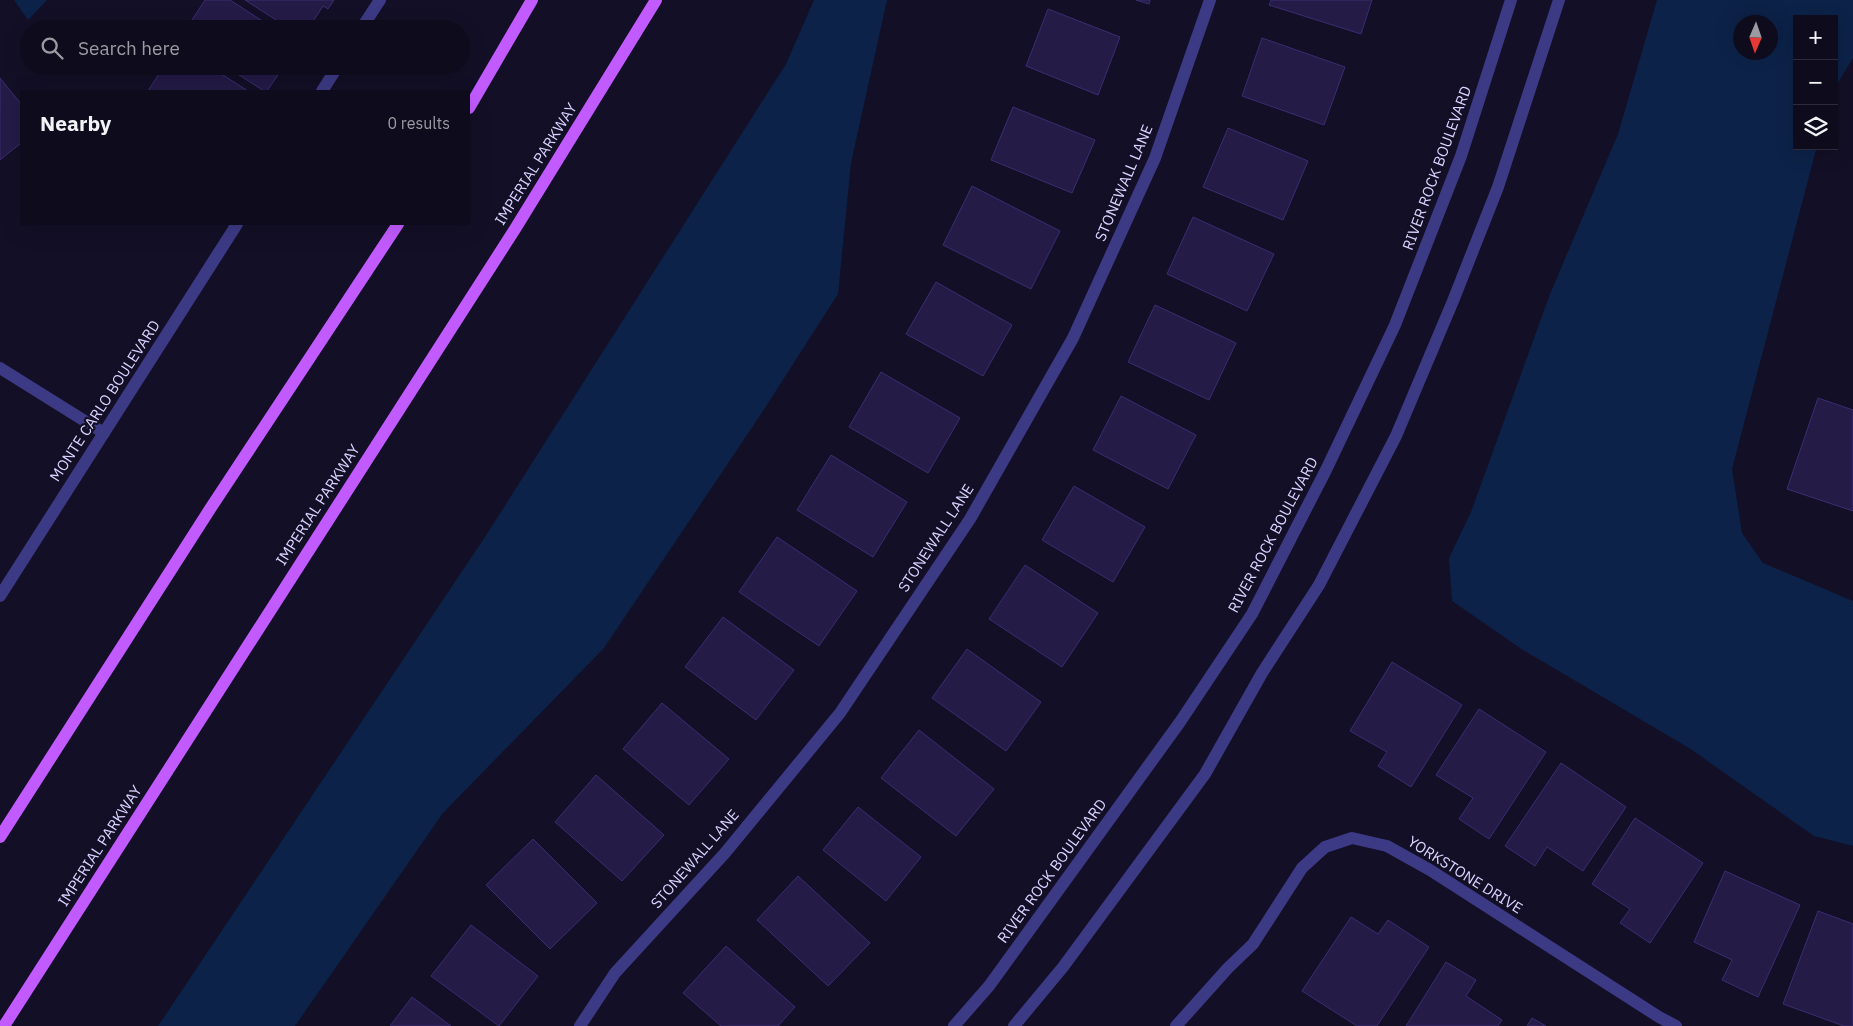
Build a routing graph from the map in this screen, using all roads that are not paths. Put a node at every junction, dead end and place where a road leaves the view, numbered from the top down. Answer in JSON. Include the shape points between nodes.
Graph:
{"nodes":[{"id":1,"x":380,"y":0,"type":"edge"},
{"id":2,"x":532,"y":0,"type":"edge"},
{"id":3,"x":656,"y":0,"type":"edge"},
{"id":4,"x":1210,"y":0,"type":"edge"},
{"id":5,"x":1511,"y":0,"type":"edge"},
{"id":6,"x":1559,"y":0,"type":"edge"},
{"id":7,"x":368,"y":20,"type":"edge"},
{"id":8,"x":332,"y":75,"type":"edge"},
{"id":9,"x":323,"y":90,"type":"edge"},
{"id":10,"x":470,"y":106,"type":"edge"},
{"id":11,"x":236,"y":225,"type":"edge"},
{"id":12,"x":397,"y":225,"type":"edge"},
{"id":13,"x":0,"y":368,"type":"edge"},
{"id":14,"x":104,"y":433,"type":"junction"},
{"id":15,"x":0,"y":596,"type":"edge"},
{"id":16,"x":0,"y":837,"type":"edge"},
{"id":17,"x":4,"y":1026,"type":"edge"},
{"id":18,"x":580,"y":1026,"type":"edge"},
{"id":19,"x":954,"y":1026,"type":"edge"},
{"id":20,"x":1014,"y":1026,"type":"edge"},
{"id":21,"x":1176,"y":1026,"type":"edge"},
{"id":22,"x":1676,"y":1026,"type":"edge"}],
"edges":[{"from":1,"to":7,"type":"street"},
{"from":2,"to":10,"type":"main road"},
{"from":3,"to":17,"type":"main road","name":"IMPERIAL PARKWAY","via":[[515,229]]},
{"from":4,"to":18,"type":"street","name":"STONEWALL LANE","via":[[1155,158],[1073,338],[970,518],[840,712],[725,852],[615,973]]},
{"from":5,"to":19,"type":"street","name":"RIVER ROCK BOULEVARD","via":[[1460,156],[1396,325],[1252,614],[1180,722],[989,986]]},
{"from":6,"to":20,"type":"street","via":[[1498,187],[1453,301],[1396,436],[1320,585],[1262,673],[1205,774],[1063,967]]},
{"from":8,"to":9,"type":"street"},
{"from":11,"to":14,"type":"street","name":"MONTE CARLO BOULEVARD"},
{"from":12,"to":16,"type":"main road"},
{"from":13,"to":14,"type":"street"},
{"from":14,"to":15,"type":"street","name":"MONTE CARLO BOULEVARD"},
{"from":21,"to":22,"type":"street","name":"YORKSTONE DRIVE","via":[[1253,944],[1302,868],[1325,846],[1352,838],[1387,846],[1430,870]]}]}
